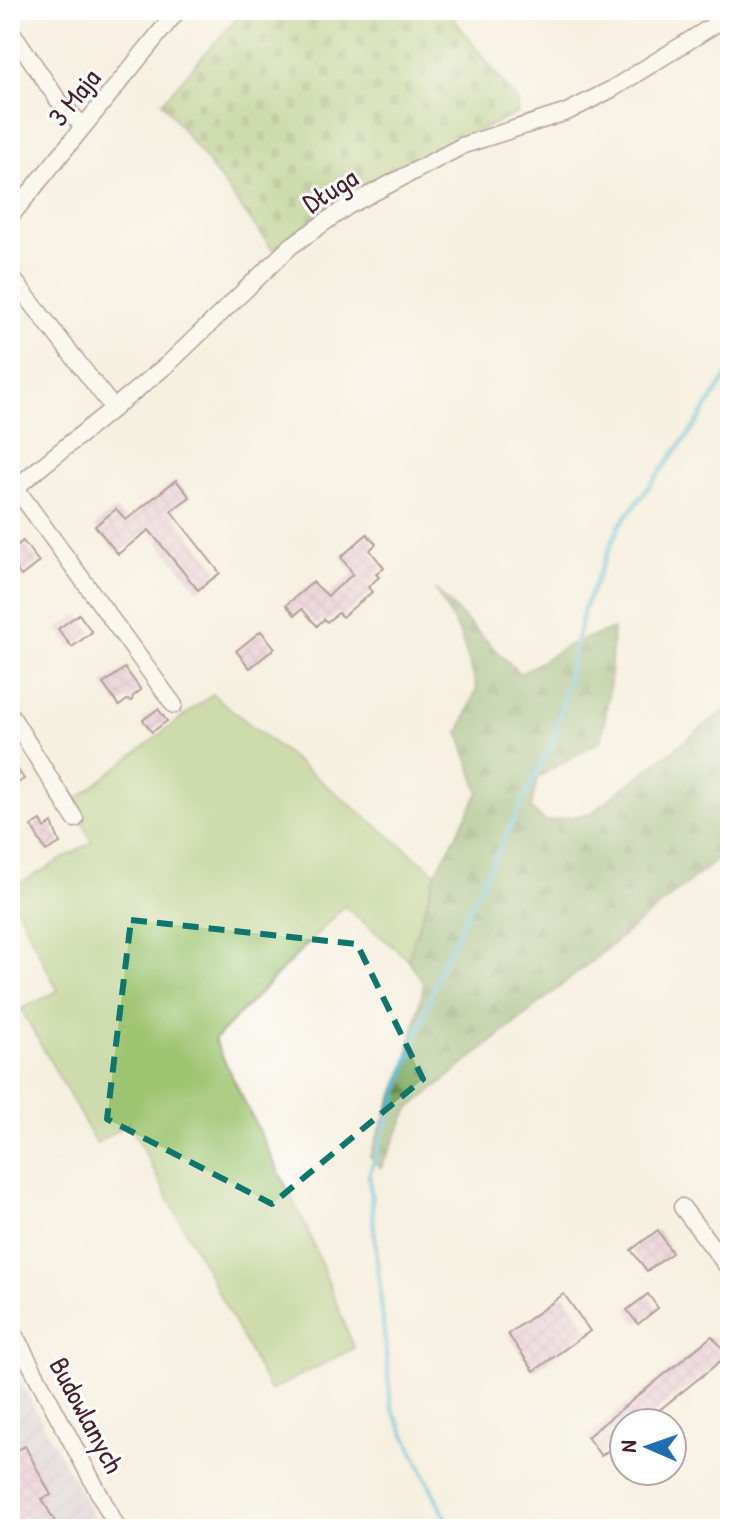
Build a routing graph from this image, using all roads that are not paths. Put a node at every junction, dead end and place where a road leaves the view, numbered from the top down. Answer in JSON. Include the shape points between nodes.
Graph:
{"nodes":[{"id":1,"x":178,"y":10,"type":"edge"},
{"id":2,"x":730,"y":15,"type":"edge"},
{"id":3,"x":10,"y":29,"type":"edge"},
{"id":4,"x":83,"y":126,"type":"junction"},
{"id":5,"x":10,"y":217,"type":"edge"},
{"id":6,"x":10,"y":275,"type":"edge"},
{"id":7,"x":114,"y":409,"type":"junction"},
{"id":8,"x":13,"y":490,"type":"edge"},
{"id":9,"x":174,"y":705,"type":"dead end"},
{"id":10,"x":10,"y":714,"type":"edge"},
{"id":11,"x":75,"y":819,"type":"dead end"},
{"id":12,"x":682,"y":1207,"type":"dead end"},
{"id":13,"x":730,"y":1270,"type":"edge"},
{"id":14,"x":10,"y":1326,"type":"edge"},
{"id":15,"x":118,"y":1529,"type":"edge"}],
"edges":[{"from":1,"to":4,"type":"street","name":"3 Maja"},
{"from":2,"to":7,"type":"street","name":"Długa","via":[[567,112],[464,145],[348,206],[291,246]]},
{"from":3,"to":4,"type":"street","via":[[58,100]]},
{"from":4,"to":5,"type":"street","name":"3 Maja"},
{"from":6,"to":7,"type":"street"},
{"from":7,"to":8,"type":"street","name":"Długa"},
{"from":8,"to":9,"type":"street"},
{"from":10,"to":11,"type":"street"},
{"from":12,"to":13,"type":"street"},
{"from":14,"to":15,"type":"street","name":"Budowlanych"}]}
